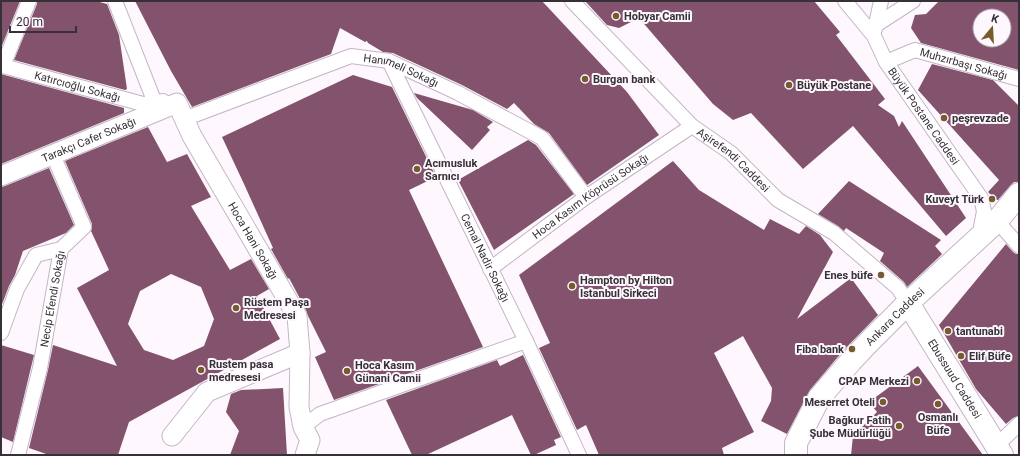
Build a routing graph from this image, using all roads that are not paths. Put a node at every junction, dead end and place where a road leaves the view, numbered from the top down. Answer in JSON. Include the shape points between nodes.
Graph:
{"nodes":[{"id":1,"x":29,"y":1,"type":"edge"},
{"id":2,"x":115,"y":1,"type":"edge"},
{"id":3,"x":572,"y":1,"type":"edge"},
{"id":4,"x":844,"y":1,"type":"edge"},
{"id":5,"x":881,"y":1,"type":"edge"},
{"id":6,"x":913,"y":1,"type":"edge"},
{"id":7,"x":875,"y":30,"type":"junction"},
{"id":8,"x":389,"y":61,"type":"junction"},
{"id":9,"x":886,"y":62,"type":"junction"},
{"id":10,"x":2,"y":65,"type":"edge"},
{"id":11,"x":1019,"y":79,"type":"edge"},
{"id":12,"x":155,"y":102,"type":"junction"},
{"id":13,"x":180,"y":111,"type":"junction"},
{"id":14,"x":692,"y":126,"type":"junction"},
{"id":15,"x":53,"y":155,"type":"junction"},
{"id":16,"x":1,"y":176,"type":"edge"},
{"id":17,"x":1019,"y":194,"type":"edge"},
{"id":18,"x":586,"y":197,"type":"junction"},
{"id":19,"x":997,"y":221,"type":"junction"},
{"id":20,"x":979,"y":238,"type":"junction"},
{"id":21,"x":1019,"y":246,"type":"edge"},
{"id":22,"x":61,"y":249,"type":"junction"},
{"id":23,"x":490,"y":269,"type":"junction"},
{"id":24,"x":908,"y":303,"type":"junction"},
{"id":25,"x":1,"y":332,"type":"edge"},
{"id":26,"x":526,"y":341,"type":"junction"},
{"id":27,"x":300,"y":353,"type":"junction"},
{"id":28,"x":1019,"y":424,"type":"edge"},
{"id":29,"x":303,"y":426,"type":"junction"},
{"id":30,"x":172,"y":436,"type":"dead end"},
{"id":31,"x":999,"y":451,"type":"edge"},
{"id":32,"x":18,"y":455,"type":"edge"},
{"id":33,"x":305,"y":455,"type":"edge"},
{"id":34,"x":580,"y":455,"type":"edge"},
{"id":35,"x":796,"y":455,"type":"edge"}],
"edges":[{"from":1,"to":10,"type":"street"},
{"from":2,"to":12,"type":"street"},
{"from":3,"to":14,"type":"street","name":"Aşirefendi Caddesi"},
{"from":4,"to":7,"type":"street","name":"Büyük Postane Caddesi"},
{"from":5,"to":7,"type":"street"},
{"from":6,"to":7,"type":"street"},
{"from":7,"to":9,"type":"street","name":"Büyük Postane Caddesi"},
{"from":8,"to":13,"type":"street","name":"Hanımeli Sokağı","via":[[351,56]]},
{"from":8,"to":18,"type":"street","name":"Hanımeli Sokağı","via":[[458,93],[542,138]]},
{"from":8,"to":23,"type":"street","name":"Cemal Nadir Sokağı"},
{"from":9,"to":11,"type":"street","name":"Muhzırbaşı Sokağı","via":[[915,50]]},
{"from":9,"to":20,"type":"street","name":"Büyük Postane Caddesi","via":[[981,198],[984,211]]},
{"from":10,"to":12,"type":"street","name":"Katırcıoğlu Sokağı","via":[[143,104]]},
{"from":12,"to":13,"type":"street","name":"Katırcıoğlu Sokağı","via":[[162,101]]},
{"from":13,"to":15,"type":"street","name":"Tarakçı Cafer Sokağı"},
{"from":13,"to":27,"type":"street","name":"Hoca Hani Sokağı","via":[[297,316]]},
{"from":14,"to":18,"type":"street","name":"Hoca Kasım Köprüsü Sokağı"},
{"from":14,"to":24,"type":"street","name":"Aşirefendi Caddesi","via":[[731,153],[778,200],[834,233],[898,288]]},
{"from":15,"to":16,"type":"street","name":"Tarakçı Cafer Sokağı"},
{"from":15,"to":22,"type":"street","name":"Necip Efendi Sokağı","via":[[84,227]]},
{"from":17,"to":19,"type":"main road","name":"Ankara Caddesi"},
{"from":18,"to":23,"type":"street","name":"Hoca Kasım Köprüsü Sokağı"},
{"from":19,"to":20,"type":"main road","name":"Ankara Caddesi"},
{"from":19,"to":21,"type":"street"},
{"from":20,"to":24,"type":"main road","name":"Ankara Caddesi"},
{"from":22,"to":25,"type":"street","via":[[36,255],[17,289]]},
{"from":22,"to":32,"type":"street","name":"Necip Efendi Sokağı","via":[[40,368]]},
{"from":23,"to":26,"type":"street","name":"Cemal Nadir Sokağı"},
{"from":24,"to":31,"type":"main road","name":"Ebussuud Caddesi"},
{"from":24,"to":35,"type":"main road","name":"Ankara Caddesi","via":[[819,398],[796,443]]},
{"from":26,"to":29,"type":"street","via":[[320,414]]},
{"from":26,"to":34,"type":"street","name":"Cemal Nadir Sokağı"},
{"from":27,"to":29,"type":"street","name":"Hoca Hani Sokağı","via":[[299,407]]},
{"from":27,"to":30,"type":"street","via":[[207,392]]},
{"from":28,"to":31,"type":"street"},
{"from":29,"to":33,"type":"street","name":"Hoca Hani Sokağı","via":[[310,440]]}]}
